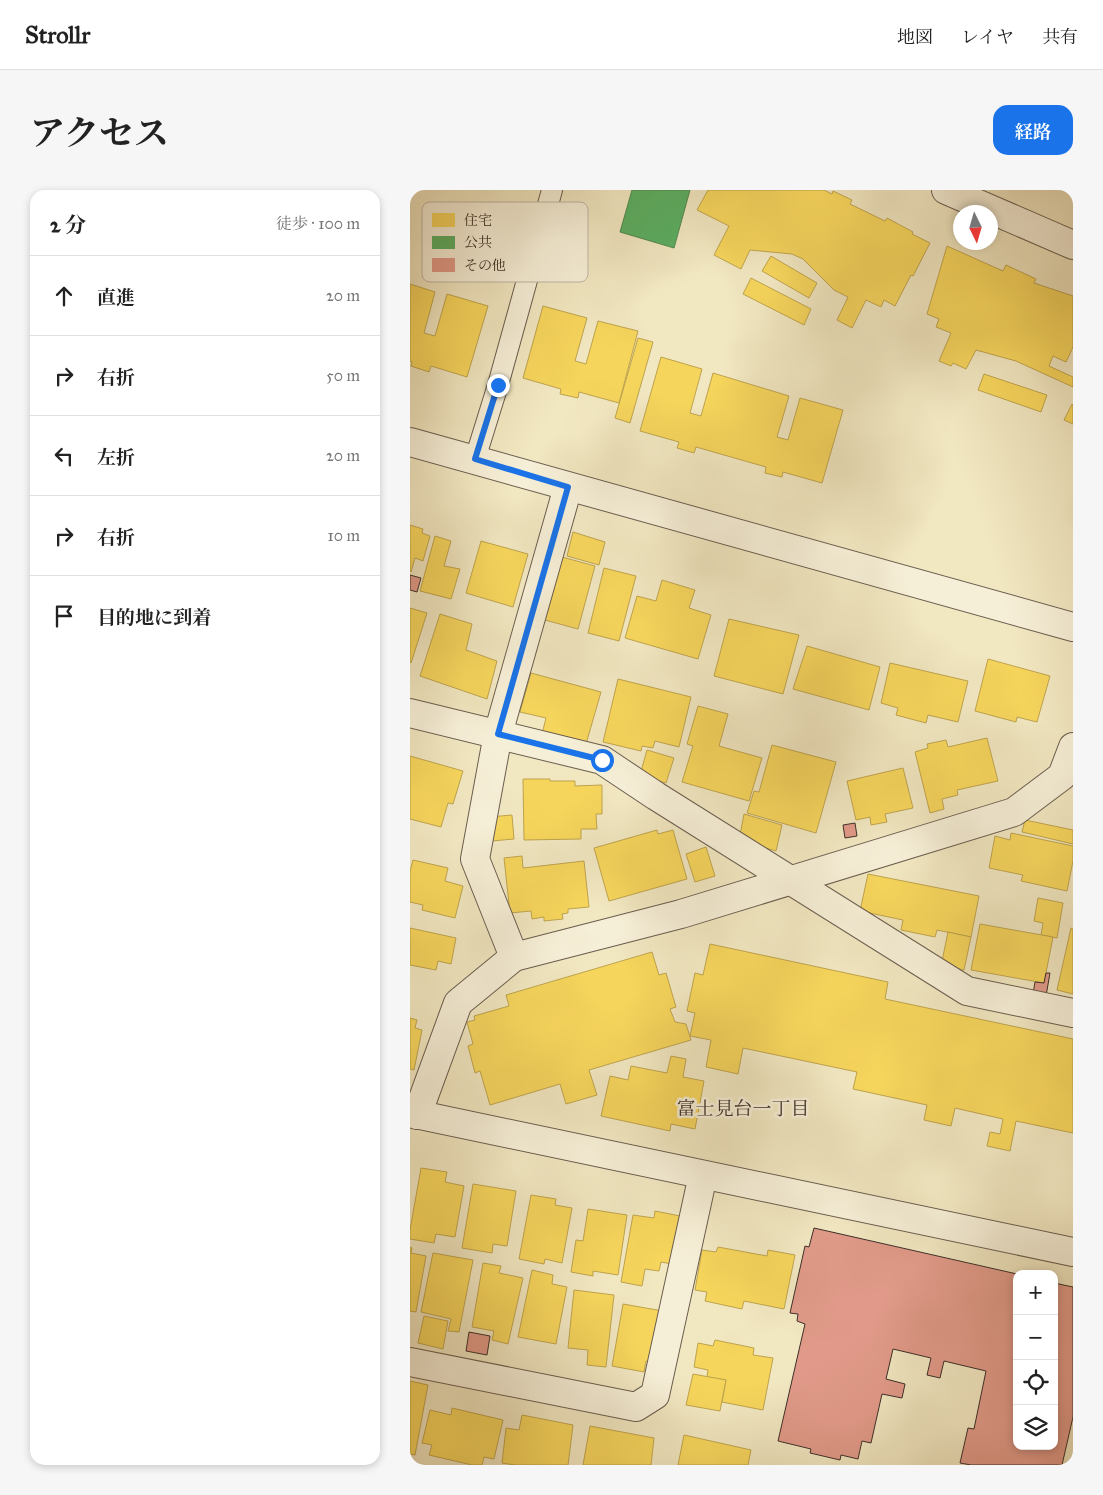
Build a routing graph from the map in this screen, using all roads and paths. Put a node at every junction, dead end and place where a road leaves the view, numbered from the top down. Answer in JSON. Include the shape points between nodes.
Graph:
{"nodes":[{"id":1,"x":946,"y":190,"type":"edge"},
{"id":2,"x":1073,"y":244,"type":"edge"},
{"id":3,"x":527,"y":282,"type":"edge"},
{"id":4,"x":410,"y":442,"type":"edge"},
{"id":5,"x":475,"y":459,"type":"junction"},
{"id":6,"x":568,"y":487,"type":"junction"},
{"id":7,"x":1073,"y":627,"type":"edge"},
{"id":8,"x":410,"y":713,"type":"edge"},
{"id":9,"x":498,"y":734,"type":"junction"},
{"id":10,"x":1073,"y":747,"type":"edge"},
{"id":11,"x":791,"y":880,"type":"junction"},
{"id":12,"x":514,"y":957,"type":"junction"},
{"id":13,"x":1073,"y":1013,"type":"edge"},
{"id":14,"x":414,"y":1114,"type":"edge"},
{"id":15,"x":703,"y":1175,"type":"junction"},
{"id":16,"x":1073,"y":1252,"type":"edge"},
{"id":17,"x":410,"y":1362,"type":"edge"}],
"edges":[{"from":1,"to":2,"type":"street"},
{"from":3,"to":5,"type":"lane"},
{"from":4,"to":5,"type":"street"},
{"from":5,"to":6,"type":"street"},
{"from":6,"to":7,"type":"street"},
{"from":6,"to":9,"type":"street"},
{"from":8,"to":9,"type":"street"},
{"from":9,"to":11,"type":"street","via":[[602,760]]},
{"from":9,"to":12,"type":"street","via":[[475,860]]},
{"from":10,"to":11,"type":"street","via":[[1062,776],[1014,812]]},
{"from":11,"to":12,"type":"street","via":[[681,914]]},
{"from":11,"to":13,"type":"street","via":[[967,991]]},
{"from":12,"to":14,"type":"street","via":[[458,1003]]},
{"from":14,"to":15,"type":"street"},
{"from":15,"to":16,"type":"street"},
{"from":15,"to":17,"type":"street","via":[[655,1395],[636,1407]]}]}
